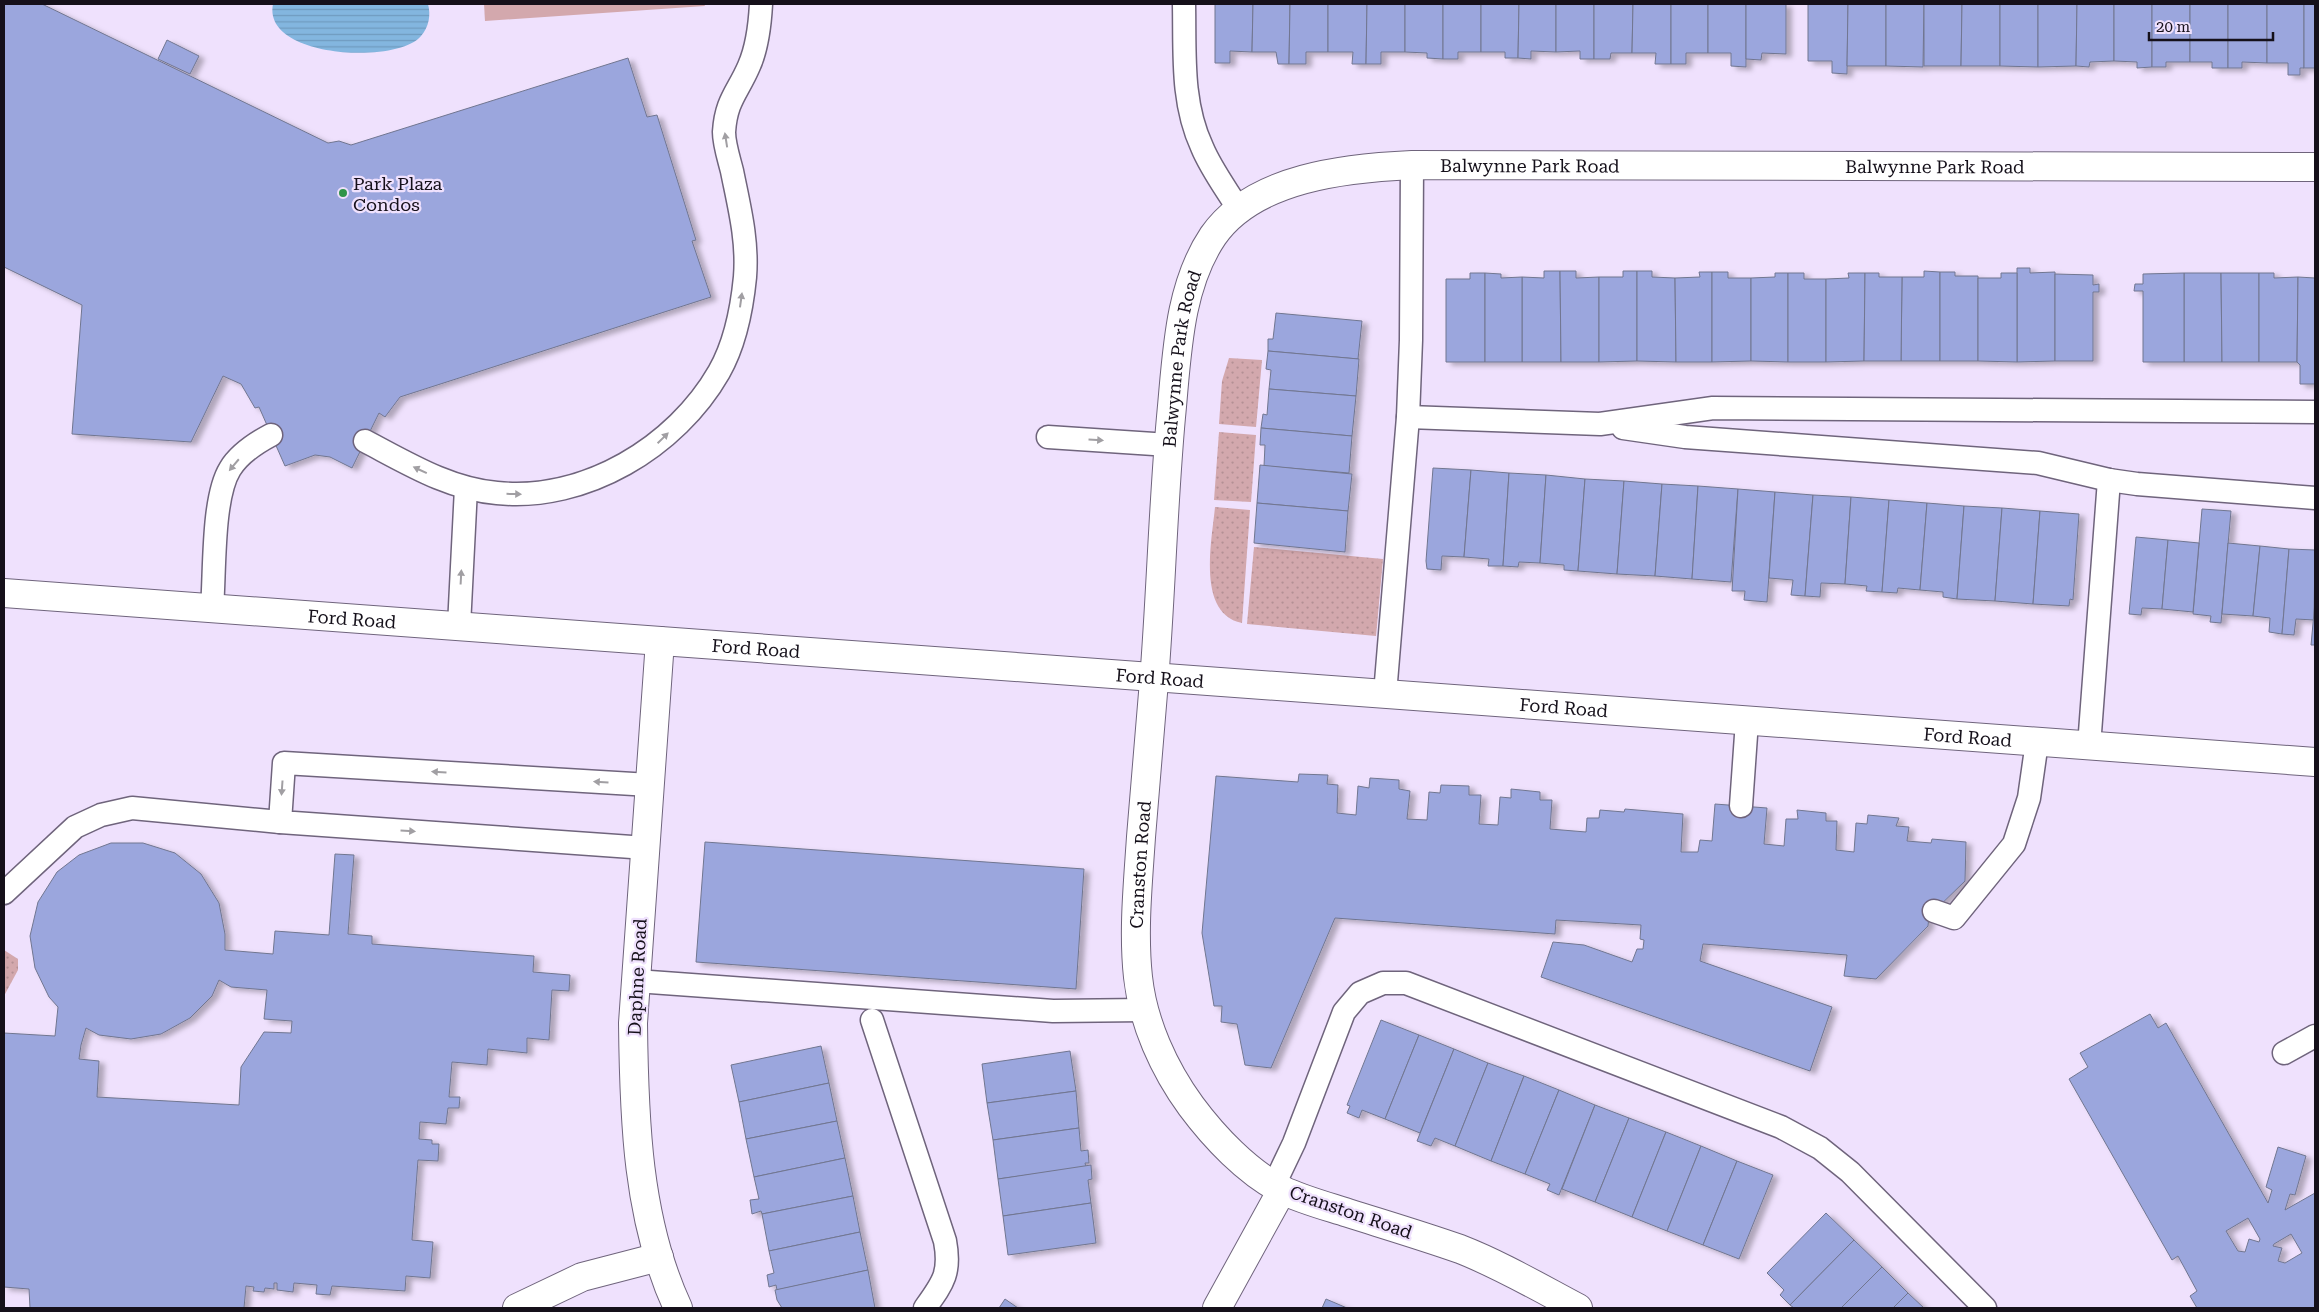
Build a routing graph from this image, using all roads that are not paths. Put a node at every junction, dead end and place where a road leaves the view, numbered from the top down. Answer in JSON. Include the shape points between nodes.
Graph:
{"nodes":[{"id":1,"x":761,"y":4,"type":"edge"},
{"id":2,"x":1184,"y":4,"type":"edge"},
{"id":3,"x":1412,"y":165,"type":"junction"},
{"id":4,"x":2315,"y":167,"type":"edge"},
{"id":5,"x":1239,"y":210,"type":"junction"},
{"id":6,"x":2315,"y":412,"type":"edge"},
{"id":7,"x":1408,"y":417,"type":"junction"},
{"id":8,"x":1600,"y":424,"type":"junction"},
{"id":9,"x":271,"y":435,"type":"dead end"},
{"id":10,"x":1048,"y":437,"type":"dead end"},
{"id":11,"x":365,"y":441,"type":"dead end"},
{"id":12,"x":1169,"y":445,"type":"junction"},
{"id":13,"x":2109,"y":480,"type":"junction"},
{"id":14,"x":466,"y":488,"type":"junction"},
{"id":15,"x":2315,"y":498,"type":"edge"},
{"id":16,"x":4,"y":593,"type":"edge"},
{"id":17,"x":212,"y":608,"type":"junction"},
{"id":18,"x":459,"y":626,"type":"junction"},
{"id":19,"x":660,"y":641,"type":"junction"},
{"id":20,"x":1154,"y":677,"type":"junction"},
{"id":21,"x":1385,"y":694,"type":"junction"},
{"id":22,"x":1746,"y":721,"type":"junction"},
{"id":23,"x":2037,"y":742,"type":"junction"},
{"id":24,"x":2089,"y":746,"type":"junction"},
{"id":25,"x":2315,"y":762,"type":"edge"},
{"id":26,"x":650,"y":785,"type":"junction"},
{"id":27,"x":1741,"y":806,"type":"dead end"},
{"id":28,"x":280,"y":822,"type":"junction"},
{"id":29,"x":646,"y":848,"type":"junction"},
{"id":30,"x":4,"y":893,"type":"edge"},
{"id":31,"x":1934,"y":911,"type":"dead end"},
{"id":32,"x":636,"y":981,"type":"junction"},
{"id":33,"x":1145,"y":1010,"type":"junction"},
{"id":34,"x":872,"y":1020,"type":"dead end"},
{"id":35,"x":2315,"y":1036,"type":"edge"},
{"id":36,"x":2284,"y":1053,"type":"dead end"},
{"id":37,"x":1278,"y":1187,"type":"junction"},
{"id":38,"x":659,"y":1258,"type":"junction"},
{"id":39,"x":517,"y":1308,"type":"edge"},
{"id":40,"x":678,"y":1308,"type":"edge"},
{"id":41,"x":925,"y":1308,"type":"edge"},
{"id":42,"x":1217,"y":1308,"type":"edge"},
{"id":43,"x":1578,"y":1308,"type":"edge"},
{"id":44,"x":1984,"y":1308,"type":"edge"}],
"edges":[{"from":14,"to":1,"type":"lane","one_way":true,"via":[[526,494],[562,488],[606,474],[654,446],[696,407],[720,371],[737,325],[745,276],[744,227],[724,134],[728,104],[750,65]]},
{"from":2,"to":5,"type":"lane","via":[[1185,90],[1191,116],[1202,148]]},
{"from":3,"to":4,"type":"street","name":"Balwynne Park Road"},
{"from":3,"to":5,"type":"street","name":"Balwynne Park Road","via":[[1353,168],[1306,178],[1270,192]]},
{"from":3,"to":7,"type":"lane"},
{"from":5,"to":12,"type":"street","name":"Balwynne Park Road","via":[[1215,233],[1199,261],[1188,293],[1178,345]]},
{"from":6,"to":8,"type":"lane","via":[[1713,408]]},
{"from":7,"to":8,"type":"lane"},
{"from":7,"to":21,"type":"lane"},
{"from":8,"to":13,"type":"lane","via":[[1685,437],[2038,463]]},
{"from":9,"to":17,"type":"lane","one_way":true,"via":[[254,444],[230,469],[219,500]]},
{"from":10,"to":12,"type":"lane","one_way":true},
{"from":14,"to":11,"type":"lane","one_way":true,"via":[[423,472]]},
{"from":12,"to":20,"type":"street","name":"Balwynne Park Road"},
{"from":13,"to":15,"type":"lane"},
{"from":13,"to":24,"type":"lane"},
{"from":18,"to":14,"type":"lane","one_way":true},
{"from":16,"to":17,"type":"street","name":"Ford Road"},
{"from":17,"to":18,"type":"street","name":"Ford Road"},
{"from":18,"to":19,"type":"street","name":"Ford Road"},
{"from":19,"to":20,"type":"street","name":"Ford Road"},
{"from":19,"to":26,"type":"street","name":"Daphne Road"},
{"from":20,"to":21,"type":"street","name":"Ford Road"},
{"from":20,"to":33,"type":"street","name":"Cranston Road","via":[[1137,899],[1138,979]]},
{"from":21,"to":22,"type":"street","name":"Ford Road"},
{"from":22,"to":23,"type":"street","name":"Ford Road"},
{"from":22,"to":27,"type":"lane"},
{"from":23,"to":24,"type":"street","name":"Ford Road"},
{"from":23,"to":31,"type":"lane","via":[[2029,798],[2014,844],[1954,918]]},
{"from":24,"to":25,"type":"street","name":"Ford Road"},
{"from":26,"to":28,"type":"lane","one_way":true,"via":[[284,763]]},
{"from":26,"to":29,"type":"street","name":"Daphne Road"},
{"from":28,"to":29,"type":"lane","one_way":true},
{"from":28,"to":30,"type":"lane","via":[[132,808],[101,814],[74,828]]},
{"from":29,"to":32,"type":"street","name":"Daphne Road"},
{"from":32,"to":33,"type":"lane","via":[[1052,1011]]},
{"from":32,"to":38,"type":"street","name":"Daphne Road","via":[[633,1023],[637,1135]]},
{"from":33,"to":37,"type":"street","name":"Cranston Road","via":[[1156,1044],[1191,1106],[1245,1164]]},
{"from":34,"to":41,"type":"lane","via":[[948,1260],[946,1274]]},
{"from":35,"to":36,"type":"lane"},
{"from":37,"to":42,"type":"street"},
{"from":37,"to":43,"type":"street","name":"Cranston Road","via":[[1307,1200],[1463,1250]]},
{"from":37,"to":44,"type":"lane","via":[[1344,1012],[1360,993],[1383,983],[1406,983],[1781,1127],[1820,1148],[1850,1172]]},
{"from":38,"to":39,"type":"street","via":[[573,1280]]},
{"from":38,"to":40,"type":"street","name":"Daphne Road"}]}
